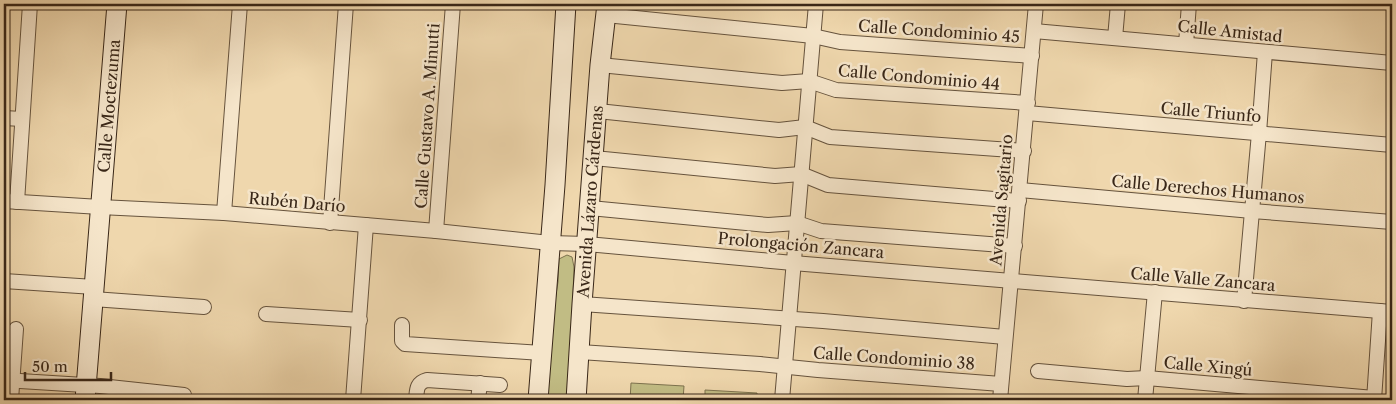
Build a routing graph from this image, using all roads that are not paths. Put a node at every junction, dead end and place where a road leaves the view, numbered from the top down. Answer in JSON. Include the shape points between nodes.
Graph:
{"nodes":[{"id":1,"x":30,"y":4,"type":"edge"},
{"id":2,"x":117,"y":4,"type":"edge"},
{"id":3,"x":240,"y":4,"type":"edge"},
{"id":4,"x":346,"y":4,"type":"edge"},
{"id":5,"x":453,"y":4,"type":"edge"},
{"id":6,"x":566,"y":4,"type":"edge"},
{"id":7,"x":816,"y":4,"type":"edge"},
{"id":8,"x":1036,"y":4,"type":"edge"},
{"id":9,"x":1118,"y":4,"type":"edge"},
{"id":10,"x":1189,"y":4,"type":"edge"},
{"id":11,"x":606,"y":10,"type":"edge"},
{"id":12,"x":1034,"y":31,"type":"junction"},
{"id":13,"x":813,"y":36,"type":"junction"},
{"id":14,"x":1115,"y":38,"type":"junction"},
{"id":15,"x":1186,"y":44,"type":"junction"},
{"id":16,"x":1265,"y":52,"type":"junction"},
{"id":17,"x":1032,"y":56,"type":"junction"},
{"id":18,"x":1392,"y":63,"type":"edge"},
{"id":19,"x":600,"y":65,"type":"junction"},
{"id":20,"x":809,"y":81,"type":"junction"},
{"id":21,"x":1027,"y":108,"type":"junction"},
{"id":22,"x":598,"y":111,"type":"junction"},
{"id":23,"x":4,"y":118,"type":"edge"},
{"id":24,"x":22,"y":120,"type":"junction"},
{"id":25,"x":806,"y":127,"type":"junction"},
{"id":26,"x":1259,"y":133,"type":"junction"},
{"id":27,"x":1392,"y":145,"type":"edge"},
{"id":28,"x":1024,"y":151,"type":"junction"},
{"id":29,"x":594,"y":158,"type":"junction"},
{"id":30,"x":802,"y":174,"type":"junction"},
{"id":31,"x":1020,"y":195,"type":"junction"},
{"id":32,"x":10,"y":201,"type":"edge"},
{"id":33,"x":100,"y":207,"type":"junction"},
{"id":34,"x":590,"y":208,"type":"junction"},
{"id":35,"x":1252,"y":211,"type":"junction"},
{"id":36,"x":224,"y":213,"type":"junction"},
{"id":37,"x":330,"y":222,"type":"junction"},
{"id":38,"x":1392,"y":222,"type":"edge"},
{"id":39,"x":797,"y":223,"type":"junction"},
{"id":40,"x":366,"y":226,"type":"junction"},
{"id":41,"x":436,"y":231,"type":"junction"},
{"id":42,"x":550,"y":243,"type":"junction"},
{"id":43,"x":587,"y":244,"type":"junction"},
{"id":44,"x":1015,"y":246,"type":"junction"},
{"id":45,"x":793,"y":263,"type":"junction"},
{"id":46,"x":1011,"y":280,"type":"junction"},
{"id":47,"x":4,"y":282,"type":"edge"},
{"id":48,"x":1155,"y":292,"type":"junction"},
{"id":49,"x":93,"y":293,"type":"junction"},
{"id":50,"x":1244,"y":301,"type":"junction"},
{"id":51,"x":582,"y":304,"type":"junction"},
{"id":52,"x":204,"y":307,"type":"dead end"},
{"id":53,"x":1386,"y":311,"type":"edge"},
{"id":54,"x":266,"y":314,"type":"dead end"},
{"id":55,"x":790,"y":318,"type":"junction"},
{"id":56,"x":360,"y":320,"type":"junction"},
{"id":57,"x":402,"y":325,"type":"dead end"},
{"id":58,"x":16,"y":330,"type":"dead end"},
{"id":59,"x":1005,"y":337,"type":"junction"},
{"id":60,"x":580,"y":352,"type":"junction"},
{"id":61,"x":542,"y":353,"type":"junction"},
{"id":62,"x":785,"y":366,"type":"junction"},
{"id":63,"x":1038,"y":371,"type":"dead end"},
{"id":64,"x":1147,"y":378,"type":"junction"},
{"id":65,"x":8,"y":380,"type":"edge"},
{"id":66,"x":480,"y":383,"type":"junction"},
{"id":67,"x":500,"y":384,"type":"dead end"},
{"id":68,"x":1001,"y":384,"type":"junction"},
{"id":69,"x":85,"y":393,"type":"edge"},
{"id":70,"x":184,"y":395,"type":"dead end"},
{"id":71,"x":1374,"y":399,"type":"edge"},
{"id":72,"x":11,"y":400,"type":"edge"},
{"id":73,"x":354,"y":400,"type":"edge"},
{"id":74,"x":416,"y":400,"type":"edge"},
{"id":75,"x":478,"y":400,"type":"edge"},
{"id":76,"x":538,"y":400,"type":"edge"},
{"id":77,"x":576,"y":400,"type":"edge"},
{"id":78,"x":782,"y":400,"type":"edge"},
{"id":79,"x":1000,"y":400,"type":"edge"},
{"id":80,"x":1145,"y":400,"type":"edge"}],
"edges":[{"from":1,"to":24,"type":"street"},
{"from":2,"to":33,"type":"street","name":"Calle Moctezuma"},
{"from":3,"to":36,"type":"street"},
{"from":4,"to":37,"type":"street"},
{"from":5,"to":41,"type":"street","name":"Calle Gustavo A. Minutti"},
{"from":6,"to":42,"type":"street"},
{"from":7,"to":13,"type":"street"},
{"from":8,"to":12,"type":"street","name":"Avenida Sagitario"},
{"from":9,"to":14,"type":"street"},
{"from":10,"to":15,"type":"street"},
{"from":11,"to":13,"type":"street","name":"Calle Condominio 45"},
{"from":11,"to":19,"type":"street","name":"Avenida Lázaro Cárdenas"},
{"from":12,"to":14,"type":"street","name":"Calle Amistad"},
{"from":12,"to":17,"type":"street","name":"Avenida Sagitario"},
{"from":13,"to":17,"type":"street","name":"Calle Condominio 45","via":[[840,42]]},
{"from":13,"to":20,"type":"street"},
{"from":14,"to":15,"type":"street","name":"Calle Amistad"},
{"from":15,"to":16,"type":"street","name":"Calle Amistad"},
{"from":16,"to":18,"type":"street","name":"Calle Amistad"},
{"from":16,"to":26,"type":"street"},
{"from":17,"to":21,"type":"street","name":"Avenida Sagitario"},
{"from":19,"to":20,"type":"street","via":[[782,83]]},
{"from":19,"to":22,"type":"street","name":"Avenida Lázaro Cárdenas"},
{"from":20,"to":21,"type":"street","name":"Calle Condominio 44","via":[[836,90]]},
{"from":20,"to":25,"type":"street"},
{"from":21,"to":26,"type":"street","name":"Calle Triunfo"},
{"from":21,"to":28,"type":"street","name":"Avenida Sagitario"},
{"from":22,"to":25,"type":"street","via":[[779,130]]},
{"from":22,"to":29,"type":"street","name":"Avenida Lázaro Cárdenas"},
{"from":23,"to":24,"type":"street"},
{"from":24,"to":32,"type":"street"},
{"from":25,"to":28,"type":"street","via":[[830,137]]},
{"from":25,"to":30,"type":"street"},
{"from":26,"to":27,"type":"street","name":"Calle Triunfo"},
{"from":26,"to":35,"type":"street"},
{"from":28,"to":31,"type":"street","name":"Avenida Sagitario"},
{"from":29,"to":30,"type":"street","via":[[775,176]]},
{"from":29,"to":34,"type":"street","name":"Avenida Lázaro Cárdenas"},
{"from":30,"to":31,"type":"street","name":"Calle Derechos Humanos","via":[[828,185]]},
{"from":30,"to":39,"type":"street"},
{"from":31,"to":35,"type":"street","name":"Calle Derechos Humanos"},
{"from":31,"to":44,"type":"street","name":"Avenida Sagitario"},
{"from":32,"to":33,"type":"street","name":"Rubén Darío"},
{"from":33,"to":36,"type":"street","name":"Rubén Darío"},
{"from":33,"to":49,"type":"street","name":"Calle Moctezuma"},
{"from":34,"to":39,"type":"street","via":[[768,225]]},
{"from":34,"to":43,"type":"street","name":"Avenida Lázaro Cárdenas"},
{"from":35,"to":38,"type":"street","name":"Calle Derechos Humanos"},
{"from":35,"to":50,"type":"street"},
{"from":36,"to":37,"type":"street","name":"Rubén Darío"},
{"from":37,"to":40,"type":"street","name":"Rubén Darío"},
{"from":39,"to":44,"type":"street","via":[[821,231]]},
{"from":39,"to":45,"type":"street"},
{"from":40,"to":41,"type":"street","name":"Rubén Darío"},
{"from":40,"to":56,"type":"street"},
{"from":41,"to":42,"type":"street","name":"Rubén Darío"},
{"from":42,"to":43,"type":"street","name":"Rubén Darío"},
{"from":42,"to":61,"type":"street"},
{"from":43,"to":45,"type":"street","name":"Prolongación Zancara"},
{"from":43,"to":51,"type":"street","name":"Avenida Lázaro Cárdenas"},
{"from":44,"to":46,"type":"street","name":"Avenida Sagitario"},
{"from":45,"to":46,"type":"street","name":"Prolongación Zancara"},
{"from":45,"to":55,"type":"street"},
{"from":46,"to":48,"type":"street","name":"Calle Valle Zancara"},
{"from":46,"to":59,"type":"street","name":"Avenida Sagitario"},
{"from":47,"to":49,"type":"street"},
{"from":48,"to":50,"type":"street","name":"Calle Valle Zancara"},
{"from":48,"to":64,"type":"street"},
{"from":49,"to":52,"type":"street"},
{"from":49,"to":69,"type":"street","name":"Calle Moctezuma"},
{"from":50,"to":53,"type":"street","name":"Calle Valle Zancara"},
{"from":51,"to":55,"type":"street"},
{"from":51,"to":60,"type":"street","name":"Avenida Lázaro Cárdenas"},
{"from":53,"to":71,"type":"street"},
{"from":54,"to":56,"type":"street"},
{"from":55,"to":59,"type":"street"},
{"from":55,"to":62,"type":"street"},
{"from":56,"to":73,"type":"street"},
{"from":57,"to":61,"type":"street","via":[[402,341],[406,344]]},
{"from":58,"to":65,"type":"street"},
{"from":59,"to":68,"type":"street","name":"Avenida Sagitario"},
{"from":60,"to":62,"type":"street","name":"Calle Condominio 38"},
{"from":60,"to":77,"type":"street","name":"Avenida Lázaro Cárdenas"},
{"from":61,"to":76,"type":"street"},
{"from":62,"to":68,"type":"street","name":"Calle Condominio 38"},
{"from":62,"to":78,"type":"street"},
{"from":63,"to":64,"type":"street","name":"Calle Xingú"},
{"from":64,"to":71,"type":"street","name":"Calle Xingú"},
{"from":64,"to":80,"type":"street"},
{"from":65,"to":69,"type":"street"},
{"from":65,"to":72,"type":"street"},
{"from":66,"to":67,"type":"street"},
{"from":66,"to":74,"type":"street","via":[[427,380],[418,386]]},
{"from":66,"to":75,"type":"street"},
{"from":68,"to":79,"type":"street","name":"Avenida Sagitario"},
{"from":69,"to":70,"type":"street"}]}
